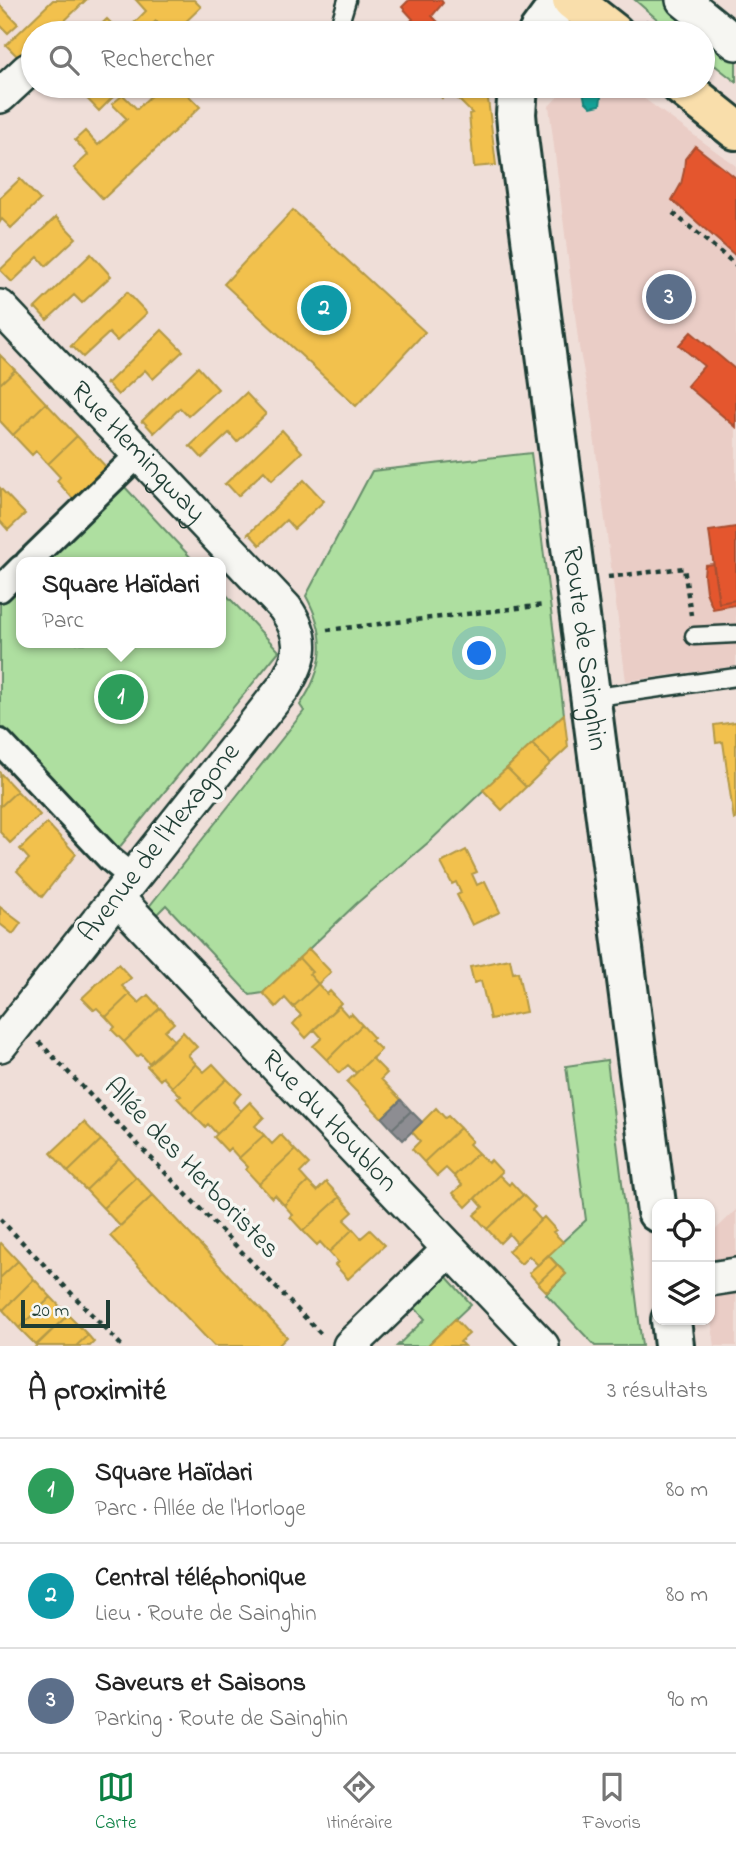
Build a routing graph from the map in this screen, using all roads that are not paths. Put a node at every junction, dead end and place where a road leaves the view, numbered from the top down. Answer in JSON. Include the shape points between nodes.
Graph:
{"nodes":[{"id":1,"x":347,"y":0,"type":"edge"},
{"id":2,"x":562,"y":0,"type":"edge"},
{"id":3,"x":572,"y":0,"type":"edge"},
{"id":4,"x":683,"y":0,"type":"edge"},
{"id":5,"x":341,"y":21,"type":"edge"},
{"id":6,"x":547,"y":21,"type":"edge"},
{"id":7,"x":599,"y":21,"type":"edge"},
{"id":8,"x":709,"y":21,"type":"edge"},
{"id":9,"x":715,"y":26,"type":"edge"},
{"id":10,"x":736,"y":43,"type":"edge"},
{"id":11,"x":21,"y":76,"type":"edge"},
{"id":12,"x":0,"y":96,"type":"edge"},
{"id":13,"x":517,"y":98,"type":"edge"},
{"id":14,"x":696,"y":98,"type":"edge"},
{"id":15,"x":736,"y":130,"type":"edge"},
{"id":16,"x":0,"y":307,"type":"edge"},
{"id":17,"x":139,"y":454,"type":"junction"},
{"id":18,"x":32,"y":557,"type":"edge"},
{"id":19,"x":16,"y":573,"type":"edge"},
{"id":20,"x":0,"y":589,"type":"edge"},
{"id":21,"x":299,"y":632,"type":"joint"},
{"id":22,"x":736,"y":634,"type":"edge"},
{"id":23,"x":694,"y":636,"type":"road end"},
{"id":24,"x":736,"y":677,"type":"edge"},
{"id":25,"x":590,"y":698,"type":"junction"},
{"id":26,"x":0,"y":742,"type":"edge"},
{"id":27,"x":124,"y":888,"type":"junction"},
{"id":28,"x":10,"y":1033,"type":"edge"},
{"id":29,"x":655,"y":1199,"type":"edge"},
{"id":30,"x":450,"y":1249,"type":"junction"},
{"id":31,"x":736,"y":1275,"type":"edge"},
{"id":32,"x":715,"y":1278,"type":"edge"},
{"id":33,"x":672,"y":1325,"type":"edge"},
{"id":34,"x":337,"y":1341,"type":"edge"},
{"id":35,"x":542,"y":1346,"type":"edge"},
{"id":36,"x":674,"y":1346,"type":"edge"}],
"edges":[{"from":1,"to":5,"type":"lane"},
{"from":2,"to":6,"type":"street"},
{"from":3,"to":7,"type":"main road"},
{"from":4,"to":8,"type":"street"},
{"from":9,"to":10,"type":"street"},
{"from":11,"to":12,"type":"street"},
{"from":13,"to":25,"type":"street","name":"Route de Sainghin","via":[[518,137]]},
{"from":14,"to":15,"type":"main road"},
{"from":16,"to":17,"type":"street","name":"Rue Hemingway"},
{"from":17,"to":18,"type":"street"},
{"from":17,"to":21,"type":"street","name":"Rue Hemingway","via":[[285,608]]},
{"from":19,"to":20,"type":"street"},
{"from":21,"to":27,"type":"street","name":"Avenue de l'Hexagone","via":[[298,660],[284,687]]},
{"from":22,"to":23,"type":"lane"},
{"from":24,"to":25,"type":"lane"},
{"from":25,"to":29,"type":"street","name":"Route de Sainghin"},
{"from":26,"to":27,"type":"street","via":[[110,859]]},
{"from":27,"to":28,"type":"street","name":"Avenue de l'Hexagone"},
{"from":27,"to":30,"type":"street","name":"Rue du Houblon"},
{"from":30,"to":34,"type":"street"},
{"from":30,"to":35,"type":"street","name":"Rue du Houblon"},
{"from":31,"to":32,"type":"street"},
{"from":33,"to":36,"type":"street"}]}
